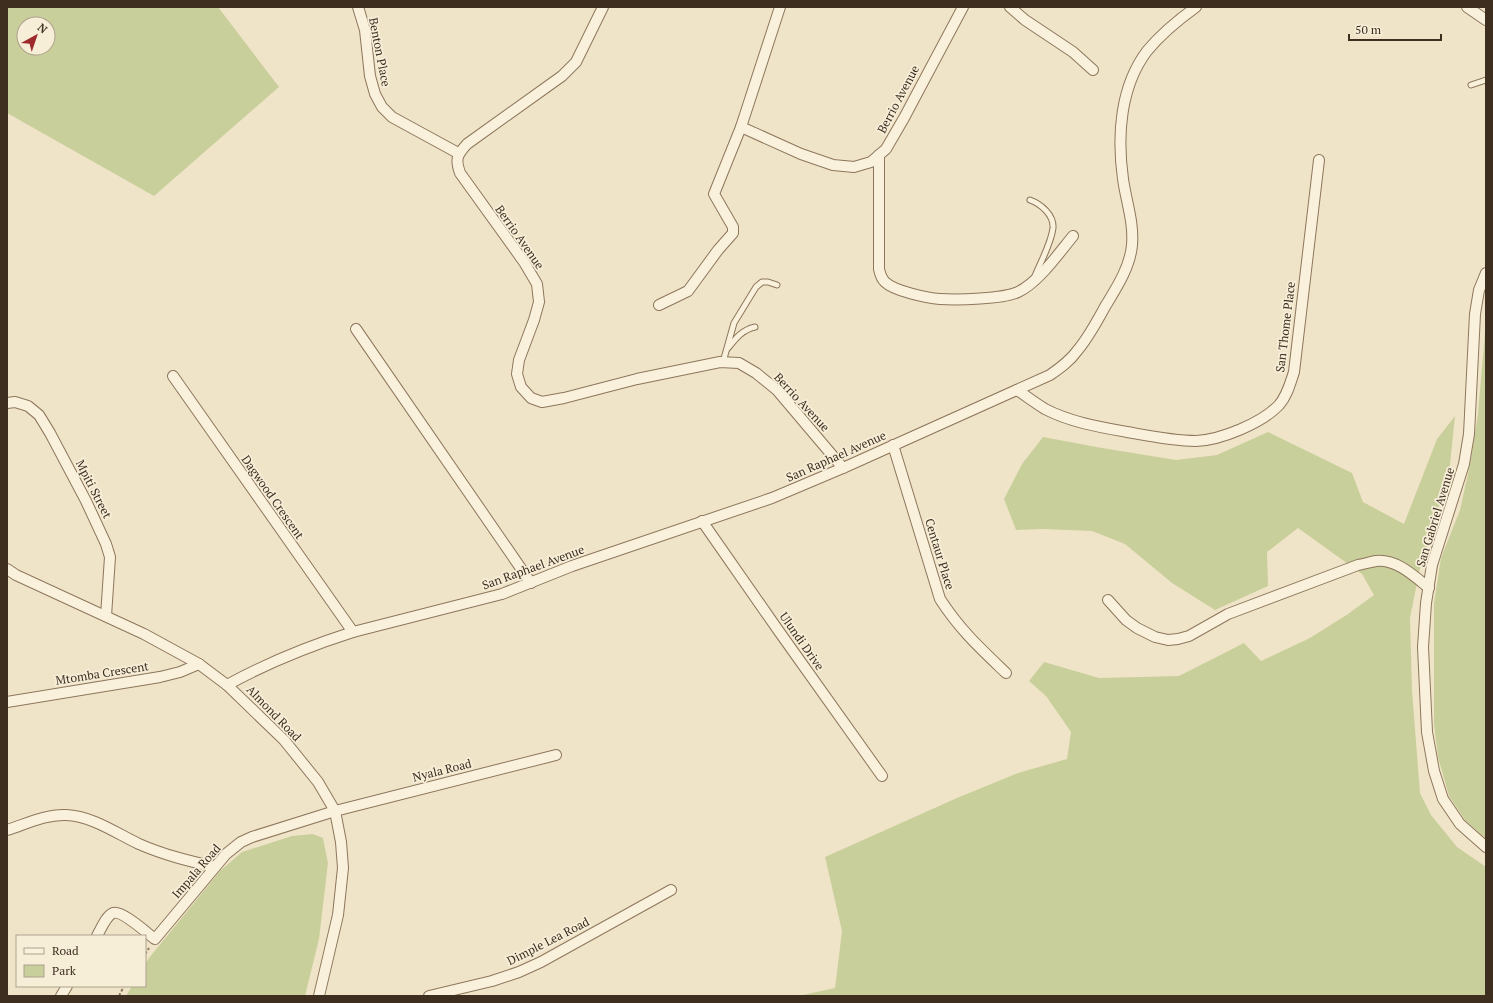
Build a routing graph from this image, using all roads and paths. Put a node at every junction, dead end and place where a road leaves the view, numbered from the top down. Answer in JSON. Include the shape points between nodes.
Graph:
{"nodes":[{"id":1,"x":358,"y":7,"type":"edge"},
{"id":2,"x":603,"y":7,"type":"edge"},
{"id":3,"x":780,"y":7,"type":"edge"},
{"id":4,"x":962,"y":7,"type":"edge"},
{"id":5,"x":1010,"y":7,"type":"edge"},
{"id":6,"x":1196,"y":7,"type":"edge"},
{"id":7,"x":1467,"y":7,"type":"edge"},
{"id":8,"x":1486,"y":20,"type":"edge"},
{"id":9,"x":1093,"y":70,"type":"dead end"},
{"id":10,"x":1486,"y":80,"type":"edge"},
{"id":11,"x":1471,"y":85,"type":"dead end"},
{"id":12,"x":741,"y":127,"type":"junction"},
{"id":13,"x":458,"y":153,"type":"junction"},
{"id":14,"x":879,"y":155,"type":"junction"},
{"id":15,"x":1319,"y":160,"type":"dead end"},
{"id":16,"x":1030,"y":200,"type":"dead end"},
{"id":17,"x":1073,"y":236,"type":"dead end"},
{"id":18,"x":1486,"y":273,"type":"edge"},
{"id":19,"x":1034,"y":281,"type":"junction"},
{"id":20,"x":778,"y":285,"type":"dead end"},
{"id":21,"x":659,"y":305,"type":"dead end"},
{"id":22,"x":755,"y":327,"type":"dead end"},
{"id":23,"x":356,"y":329,"type":"dead end"},
{"id":24,"x":727,"y":349,"type":"junction"},
{"id":25,"x":723,"y":362,"type":"junction"},
{"id":26,"x":173,"y":376,"type":"dead end"},
{"id":27,"x":1017,"y":390,"type":"junction"},
{"id":28,"x":7,"y":403,"type":"edge"},
{"id":29,"x":893,"y":445,"type":"junction"},
{"id":30,"x":843,"y":468,"type":"junction"},
{"id":31,"x":702,"y":521,"type":"junction"},
{"id":32,"x":7,"y":570,"type":"edge"},
{"id":33,"x":531,"y":583,"type":"junction"},
{"id":34,"x":1429,"y":588,"type":"junction"},
{"id":35,"x":1108,"y":600,"type":"dead end"},
{"id":36,"x":106,"y":616,"type":"junction"},
{"id":37,"x":353,"y":632,"type":"junction"},
{"id":38,"x":200,"y":664,"type":"junction"},
{"id":39,"x":1006,"y":673,"type":"dead end"},
{"id":40,"x":227,"y":684,"type":"junction"},
{"id":41,"x":7,"y":702,"type":"edge"},
{"id":42,"x":556,"y":755,"type":"dead end"},
{"id":43,"x":882,"y":776,"type":"dead end"},
{"id":44,"x":334,"y":811,"type":"junction"},
{"id":45,"x":7,"y":830,"type":"edge"},
{"id":46,"x":1486,"y":847,"type":"edge"},
{"id":47,"x":215,"y":867,"type":"junction"},
{"id":48,"x":671,"y":890,"type":"dead end"},
{"id":49,"x":98,"y":935,"type":"edge"},
{"id":50,"x":66,"y":987,"type":"edge"},
{"id":51,"x":124,"y":987,"type":"edge"},
{"id":52,"x":61,"y":996,"type":"edge"},
{"id":53,"x":119,"y":996,"type":"edge"},
{"id":54,"x":320,"y":996,"type":"edge"},
{"id":55,"x":429,"y":996,"type":"edge"}],
"edges":[{"from":1,"to":13,"type":"street","name":"Benton Place","via":[[365,30],[370,76],[382,107],[392,116]]},
{"from":2,"to":13,"type":"street","via":[[576,62],[562,76]]},
{"from":3,"to":12,"type":"street"},
{"from":4,"to":14,"type":"street","name":"Berrio Avenue","via":[[904,118],[886,150]]},
{"from":5,"to":9,"type":"street","via":[[1073,52]]},
{"from":6,"to":27,"type":"street","name":"San Raphael Avenue","via":[[1171,25],[1147,51],[1130,82],[1120,136],[1123,180],[1132,223],[1132,244],[1129,261],[1121,280],[1089,337],[1076,353],[1050,375]]},
{"from":7,"to":8,"type":"street"},
{"from":10,"to":11,"type":"lane"},
{"from":12,"to":14,"type":"street","name":"Berrio Avenue","via":[[801,154],[833,165],[854,167],[871,162]]},
{"from":12,"to":21,"type":"street","via":[[714,194],[733,227],[733,233],[688,291]]},
{"from":13,"to":25,"type":"street","name":"Berrio Avenue","via":[[457,165],[460,173],[537,284],[539,302],[519,360],[518,374],[521,388],[531,398],[542,402],[564,398],[637,379]]},
{"from":14,"to":19,"type":"street","via":[[879,269],[886,283],[911,293],[939,299],[1002,297],[1019,292]]},
{"from":15,"to":27,"type":"street","name":"San Thome Place","via":[[1294,372],[1287,393],[1279,405],[1266,415],[1245,427],[1218,437],[1197,441],[1172,439],[1098,427],[1066,418],[1044,408]]},
{"from":16,"to":19,"type":"lane","via":[[1044,207],[1051,217],[1053,226]]},
{"from":17,"to":19,"type":"street"},
{"from":18,"to":34,"type":"street","name":"San Gabriel Avenue","via":[[1479,290],[1475,314],[1469,434],[1464,464],[1432,565]]},
{"from":20,"to":24,"type":"lane","via":[[762,282],[756,287],[734,323]]},
{"from":22,"to":24,"type":"lane","via":[[740,333]]},
{"from":23,"to":33,"type":"street"},
{"from":24,"to":25,"type":"lane"},
{"from":25,"to":30,"type":"street","name":"Berrio Avenue","via":[[739,363],[777,390]]},
{"from":26,"to":37,"type":"street","name":"Dagwood Crescent"},
{"from":27,"to":29,"type":"street","name":"San Raphael Avenue"},
{"from":28,"to":36,"type":"street","name":"Mpiti Street","via":[[16,402],[28,406],[39,415],[106,544],[110,557]]},
{"from":29,"to":30,"type":"street","name":"San Raphael Avenue"},
{"from":29,"to":39,"type":"street","name":"Centaur Place","via":[[940,599],[969,638]]},
{"from":30,"to":31,"type":"street","name":"San Raphael Avenue","via":[[772,498]]},
{"from":31,"to":33,"type":"street","name":"San Raphael Avenue","via":[[572,566]]},
{"from":31,"to":43,"type":"street","name":"Ulundi Drive"},
{"from":32,"to":36,"type":"street","name":"Almond Road"},
{"from":33,"to":37,"type":"street","name":"San Raphael Avenue","via":[[502,594]]},
{"from":34,"to":35,"type":"street","via":[[1404,568],[1378,561],[1358,565],[1228,614],[1189,636],[1168,640],[1137,628]]},
{"from":34,"to":46,"type":"street","name":"San Gabriel Avenue","via":[[1423,647],[1427,732],[1434,771],[1443,799],[1460,824]]},
{"from":36,"to":38,"type":"street","name":"Almond Road"},
{"from":37,"to":40,"type":"street","name":"San Raphael Avenue","via":[[292,653]]},
{"from":38,"to":40,"type":"street","name":"Almond Road"},
{"from":38,"to":41,"type":"street","name":"Mtomba Crescent","via":[[160,677]]},
{"from":40,"to":44,"type":"street","name":"Almond Road","via":[[284,740],[318,782]]},
{"from":42,"to":44,"type":"street","name":"Nyala Road"},
{"from":44,"to":47,"type":"street","name":"Impala Road","via":[[252,837],[233,848]]},
{"from":44,"to":54,"type":"street","name":"Almond Road","via":[[342,842],[342,891]]},
{"from":45,"to":47,"type":"street","via":[[50,816],[66,815],[97,823],[164,854]]},
{"from":47,"to":49,"type":"street","name":"Impala Road","via":[[155,939],[118,913],[109,917]]},
{"from":48,"to":55,"type":"street","name":"Dimple Lea Road","via":[[542,962],[492,981]]},
{"from":50,"to":52,"type":"street"},
{"from":51,"to":53,"type":"path"}]}
